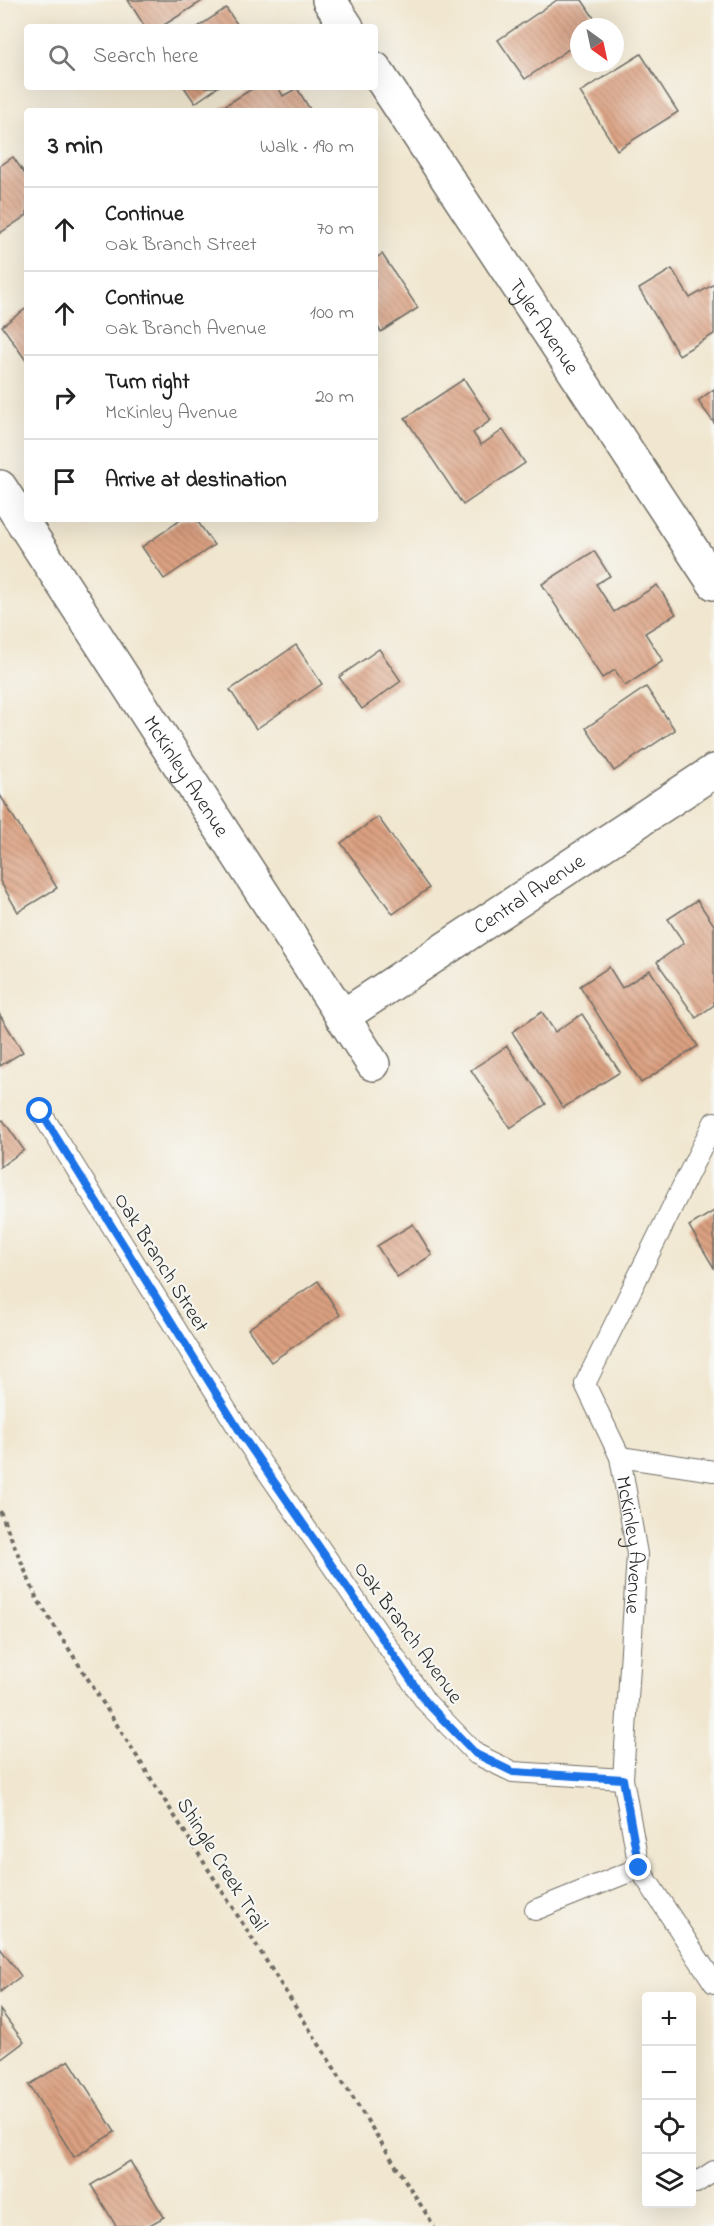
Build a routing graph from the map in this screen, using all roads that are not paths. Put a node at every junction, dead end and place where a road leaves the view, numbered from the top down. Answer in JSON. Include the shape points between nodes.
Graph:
{"nodes":[{"id":1,"x":329,"y":0,"type":"edge"},
{"id":2,"x":345,"y":24,"type":"edge"},
{"id":3,"x":378,"y":74,"type":"edge"},
{"id":4,"x":0,"y":487,"type":"edge"},
{"id":5,"x":714,"y":583,"type":"edge"},
{"id":6,"x":714,"y":771,"type":"edge"},
{"id":7,"x":342,"y":1017,"type":"junction"},
{"id":8,"x":373,"y":1064,"type":"dead end"},
{"id":9,"x":40,"y":1111,"type":"dead end"},
{"id":10,"x":714,"y":1122,"type":"edge"},
{"id":11,"x":244,"y":1438,"type":"joint"},
{"id":12,"x":620,"y":1457,"type":"junction"},
{"id":13,"x":714,"y":1471,"type":"edge"},
{"id":14,"x":623,"y":1779,"type":"junction"},
{"id":15,"x":639,"y":1868,"type":"junction"},
{"id":16,"x":535,"y":1910,"type":"dead end"},
{"id":17,"x":714,"y":1983,"type":"edge"},
{"id":18,"x":714,"y":2171,"type":"edge"},
{"id":19,"x":696,"y":2182,"type":"dead end"}],
"edges":[{"from":1,"to":2,"type":"street"},
{"from":3,"to":5,"type":"street","name":"Tyler Avenue"},
{"from":4,"to":7,"type":"street","name":"McKinley Avenue"},
{"from":6,"to":7,"type":"street","name":"Central Avenue"},
{"from":7,"to":8,"type":"street","name":"McKinley Avenue"},
{"from":9,"to":11,"type":"lane","name":"Oak Branch Street"},
{"from":10,"to":12,"type":"lane","name":"McKinley Avenue","via":[[585,1384]]},
{"from":11,"to":14,"type":"lane","name":"Oak Branch Avenue","via":[[426,1702],[476,1754],[513,1772]]},
{"from":12,"to":13,"type":"lane"},
{"from":12,"to":14,"type":"lane","name":"McKinley Avenue","via":[[636,1554]]},
{"from":14,"to":15,"type":"lane","name":"McKinley Avenue"},
{"from":15,"to":16,"type":"lane"},
{"from":15,"to":17,"type":"lane","name":"McKinley Avenue"},
{"from":18,"to":19,"type":"lane"}]}
